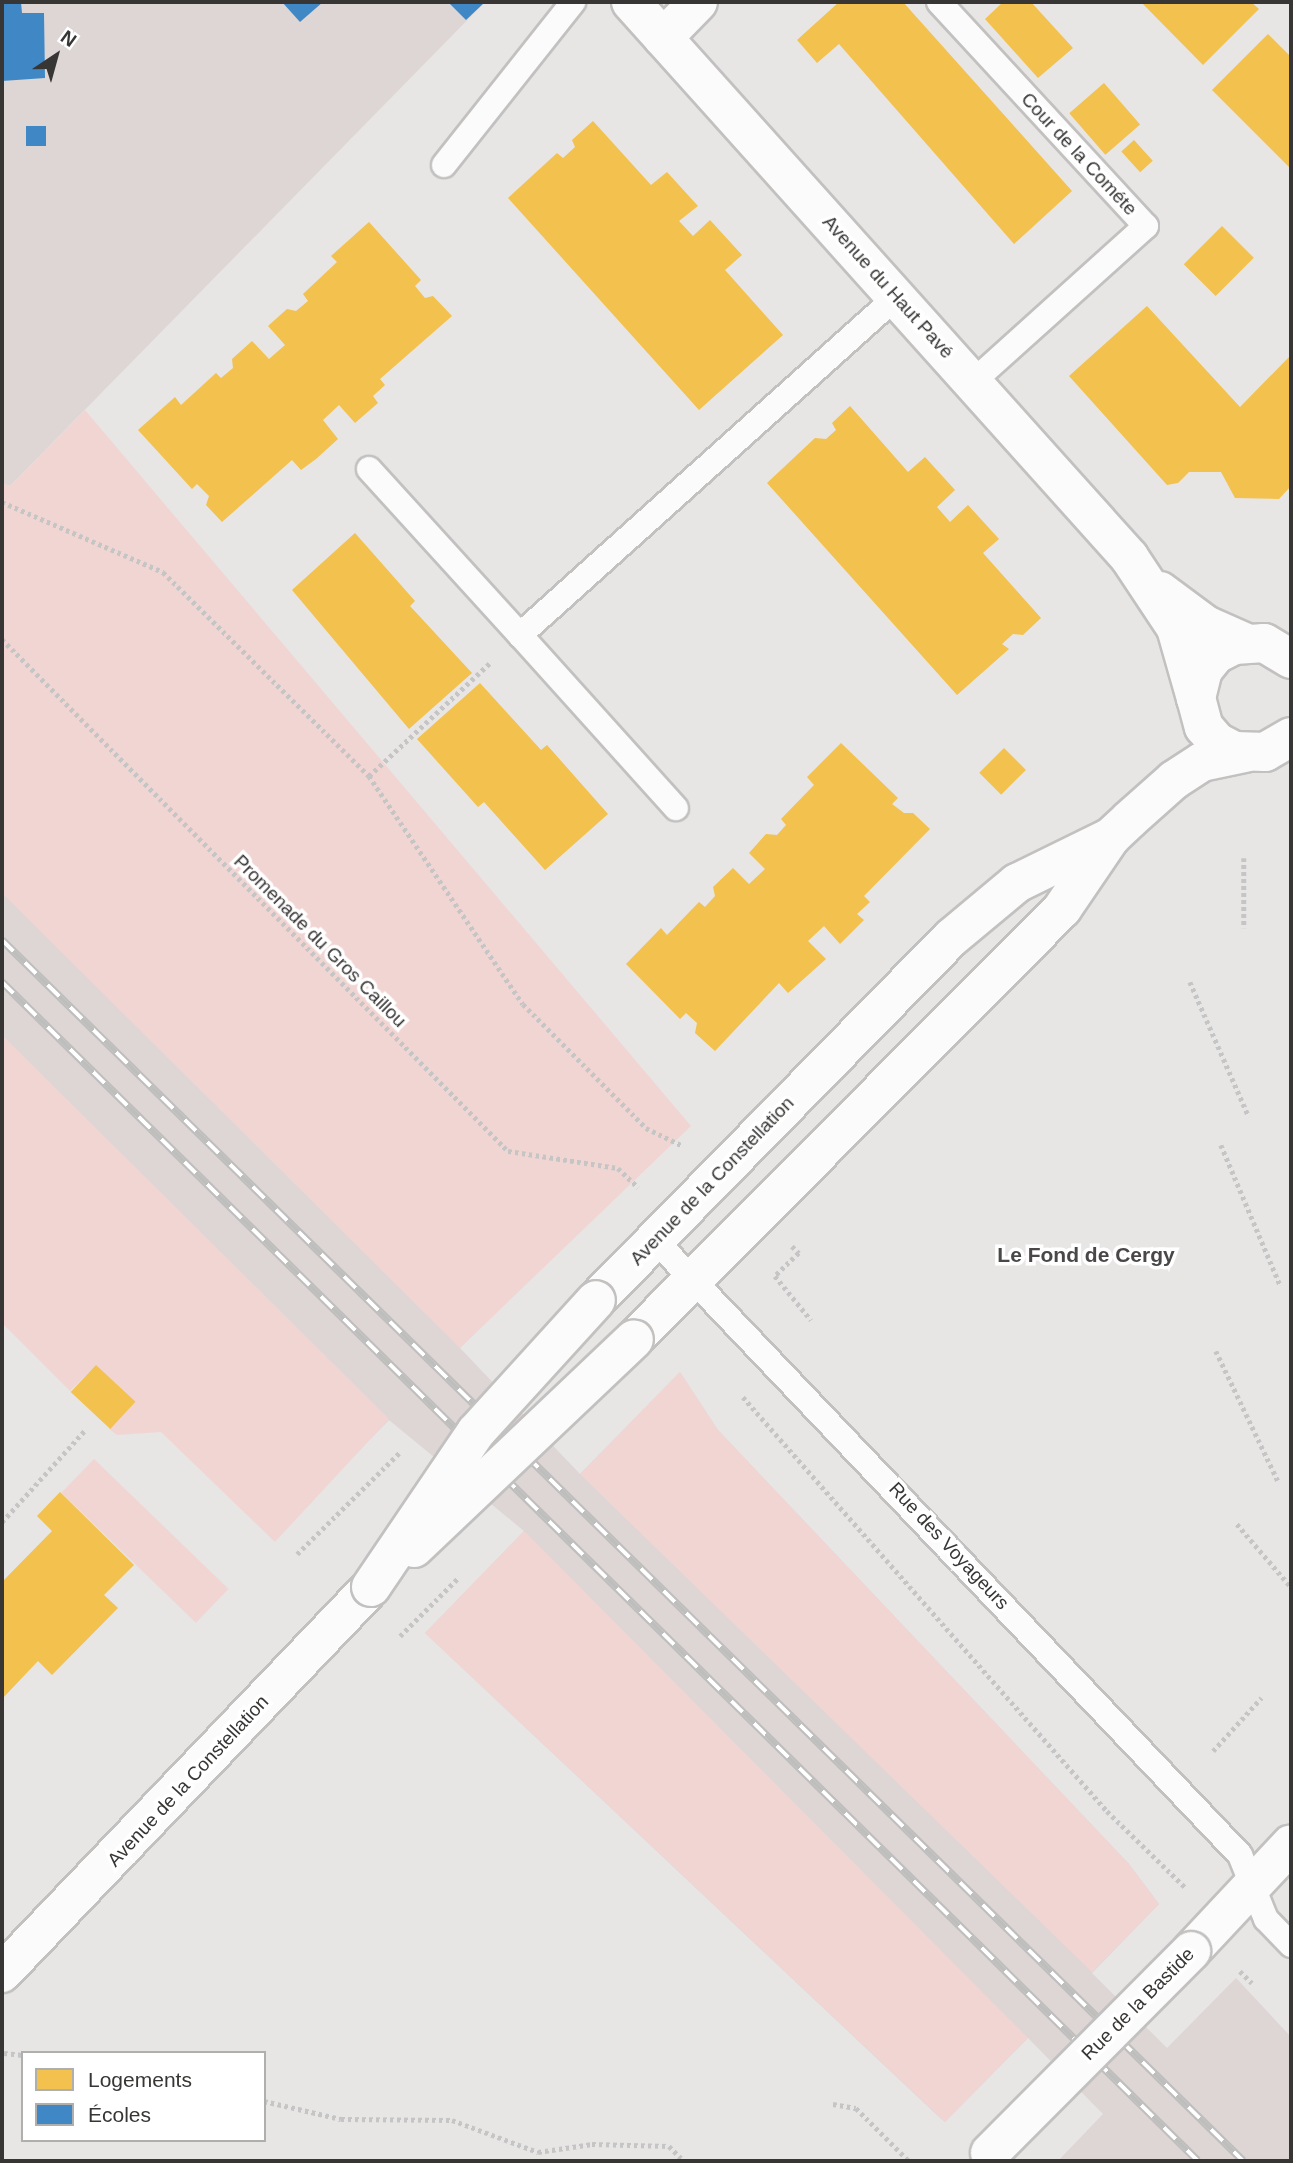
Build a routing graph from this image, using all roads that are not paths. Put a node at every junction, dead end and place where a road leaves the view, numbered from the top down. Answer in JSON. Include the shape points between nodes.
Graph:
{"nodes":[{"id":1,"x":573,"y":2,"type":"edge"},
{"id":2,"x":631,"y":2,"type":"edge"},
{"id":3,"x":698,"y":2,"type":"edge"},
{"id":4,"x":939,"y":2,"type":"edge"},
{"id":5,"x":663,"y":37,"type":"junction"},
{"id":6,"x":444,"y":165,"type":"dead end"},
{"id":7,"x":896,"y":297,"type":"junction"},
{"id":8,"x":973,"y":382,"type":"junction"},
{"id":9,"x":369,"y":469,"type":"dead end"},
{"id":10,"x":1142,"y":575,"type":"junction"},
{"id":11,"x":1291,"y":628,"type":"edge"},
{"id":12,"x":520,"y":635,"type":"junction"},
{"id":13,"x":1249,"y":642,"type":"junction"},
{"id":14,"x":1291,"y":659,"type":"edge"},
{"id":15,"x":1196,"y":703,"type":"junction"},
{"id":16,"x":1291,"y":737,"type":"edge"},
{"id":17,"x":1250,"y":753,"type":"junction"},
{"id":18,"x":1291,"y":765,"type":"edge"},
{"id":19,"x":1156,"y":794,"type":"junction"},
{"id":20,"x":676,"y":808,"type":"dead end"},
{"id":21,"x":1111,"y":837,"type":"junction"},
{"id":22,"x":655,"y":1240,"type":"junction"},
{"id":23,"x":693,"y":1278,"type":"junction"},
{"id":24,"x":360,"y":1598,"type":"junction"},
{"id":25,"x":1269,"y":1867,"type":"edge"},
{"id":26,"x":1291,"y":1945,"type":"edge"},
{"id":27,"x":2,"y":1973,"type":"edge"},
{"id":28,"x":986,"y":2157,"type":"edge"}],
"edges":[{"from":1,"to":6,"type":"lane"},
{"from":2,"to":5,"type":"street","name":"Avenue du Haut Pavé"},
{"from":3,"to":5,"type":"street"},
{"from":4,"to":8,"type":"lane","name":"Cour de la Cométe","via":[[1146,226]]},
{"from":5,"to":7,"type":"street","name":"Avenue du Haut Pavé"},
{"from":7,"to":8,"type":"street","name":"Avenue du Haut Pavé"},
{"from":7,"to":12,"type":"lane"},
{"from":8,"to":10,"type":"street","name":"Avenue du Haut Pavé"},
{"from":9,"to":12,"type":"lane"},
{"from":10,"to":13,"type":"street","name":"Avenue du Haut Pavé","via":[[1194,617]]},
{"from":10,"to":15,"type":"street","name":"Avenue du Haut Pavé","via":[[1176,628]]},
{"from":11,"to":13,"type":"street","name":"Avenue de la Constellation"},
{"from":12,"to":20,"type":"lane"},
{"from":13,"to":14,"type":"street","via":[[1273,646]]},
{"from":13,"to":15,"type":"street","name":"Avenue de la Constellation","via":[[1209,662]]},
{"from":15,"to":17,"type":"street","via":[[1217,742]]},
{"from":15,"to":19,"type":"street","name":"Avenue de la Constellation","via":[[1184,750]]},
{"from":16,"to":17,"type":"street","name":"Avenue de la Constellation","via":[[1274,749]]},
{"from":17,"to":18,"type":"street"},
{"from":17,"to":19,"type":"street","name":"Avenue de la Constellation","via":[[1202,762]]},
{"from":19,"to":21,"type":"street","name":"Avenue de la Constellation"},
{"from":21,"to":22,"type":"street","name":"Avenue de la Constellation","via":[[1017,883],[962,929]]},
{"from":21,"to":23,"type":"street","name":"Avenue de la Constellation","via":[[1062,909]]},
{"from":22,"to":23,"type":"lane","name":"Rue des Voyageurs"},
{"from":22,"to":24,"type":"street","name":"Avenue de la Constellation","bridge":true,"via":[[476,1432]]},
{"from":23,"to":24,"type":"street","name":"Avenue de la Constellation","bridge":true,"via":[[533,1439]]},
{"from":23,"to":25,"type":"lane","name":"Rue des Voyageurs"},
{"from":24,"to":27,"type":"street","name":"Avenue de la Constellation"},
{"from":25,"to":26,"type":"lane","name":"Rue des Voyageurs","via":[[1266,1919]]},
{"from":25,"to":28,"type":"street","name":"Rue de la Bastide","bridge":true}]}
